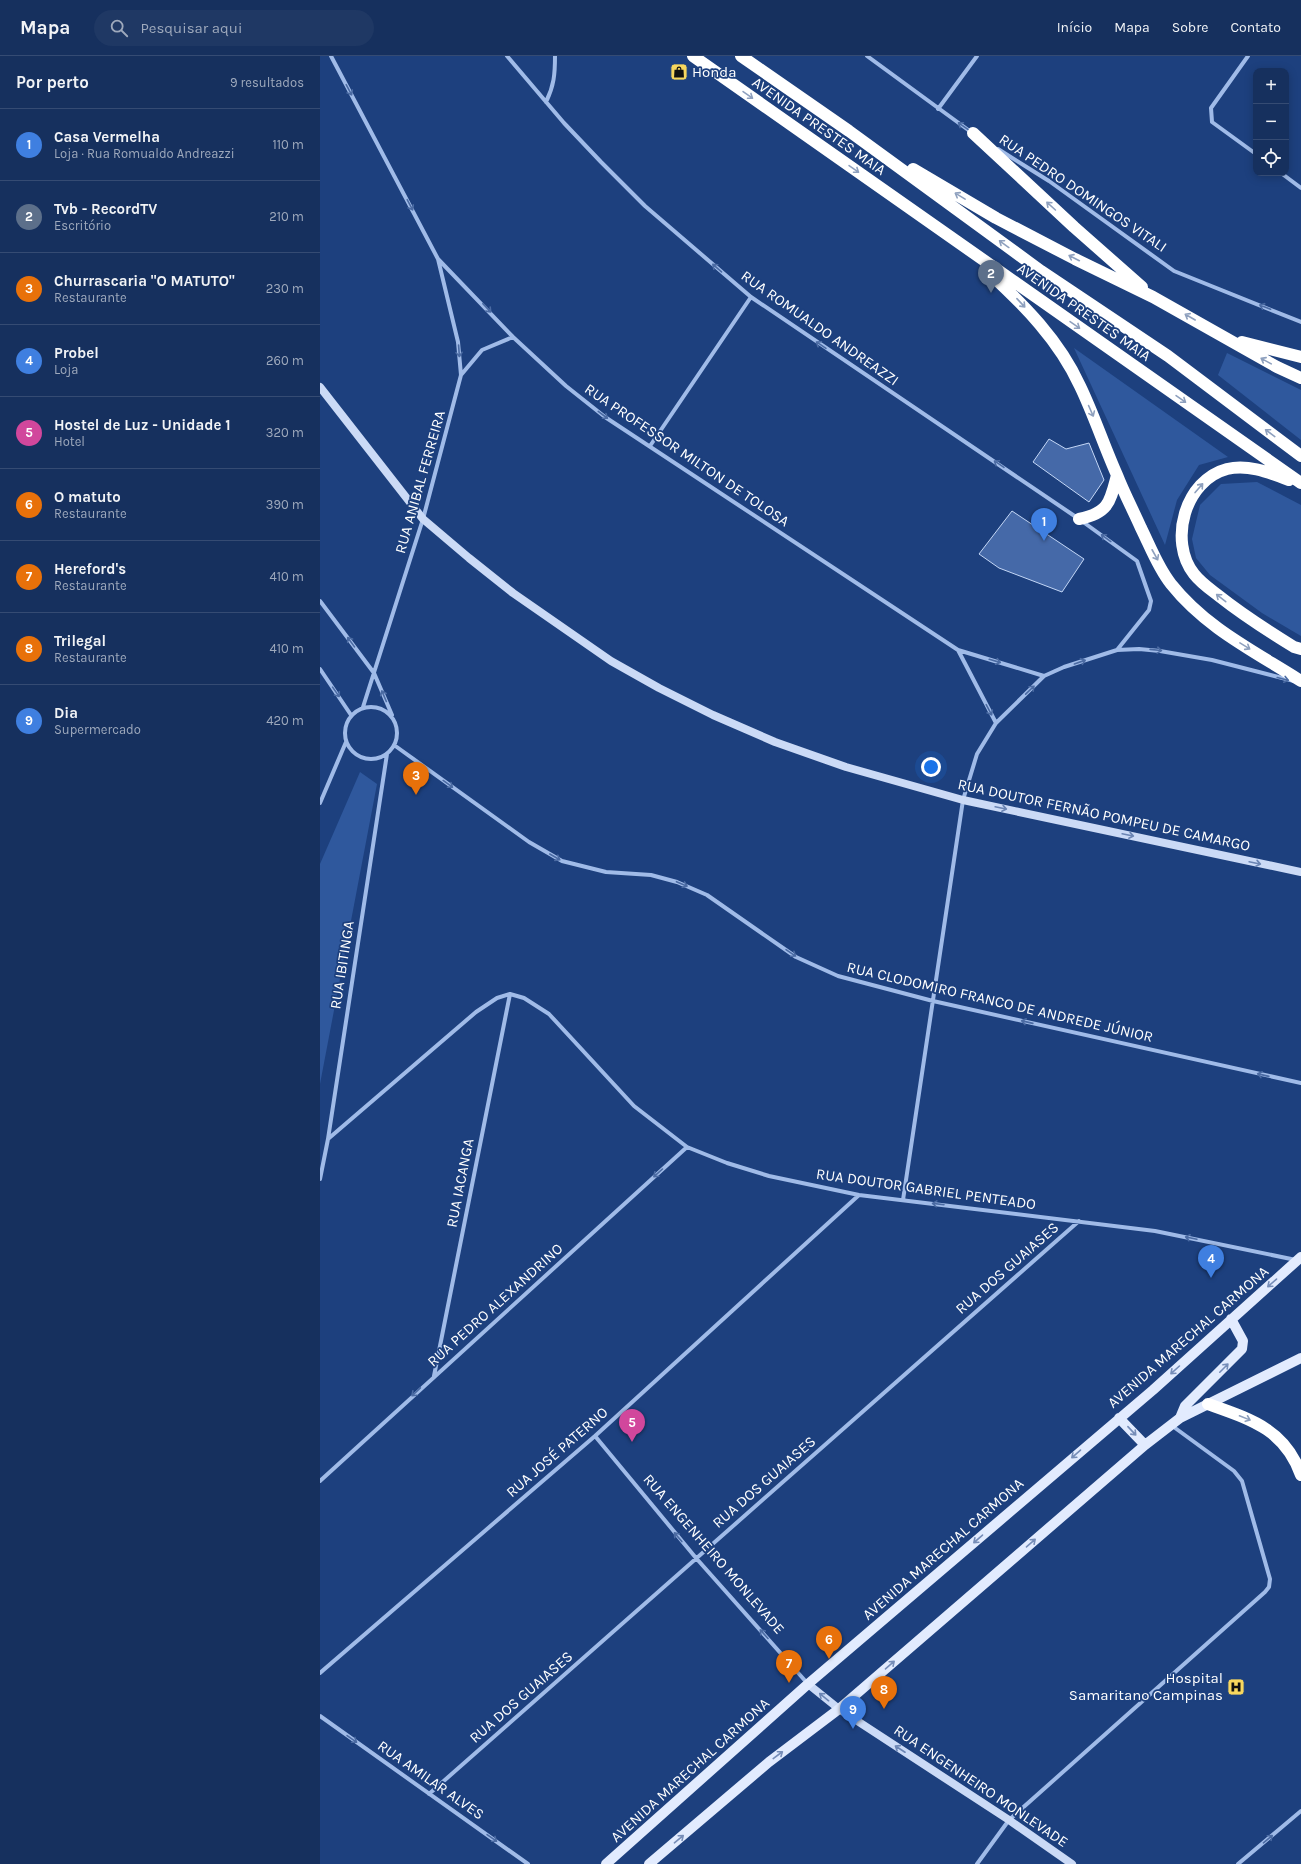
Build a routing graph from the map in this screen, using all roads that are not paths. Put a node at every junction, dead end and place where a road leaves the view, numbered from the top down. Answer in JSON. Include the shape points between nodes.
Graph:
{"nodes":[{"id":1,"x":331,"y":56,"type":"edge"},
{"id":2,"x":507,"y":56,"type":"edge"},
{"id":3,"x":555,"y":56,"type":"edge"},
{"id":4,"x":693,"y":56,"type":"edge"},
{"id":5,"x":741,"y":56,"type":"edge"},
{"id":6,"x":867,"y":56,"type":"edge"},
{"id":7,"x":976,"y":56,"type":"edge"},
{"id":8,"x":1248,"y":56,"type":"edge"},
{"id":9,"x":546,"y":102,"type":"junction"},
{"id":10,"x":938,"y":108,"type":"junction"},
{"id":11,"x":849,"y":131,"type":"junction"},
{"id":12,"x":973,"y":133,"type":"junction"},
{"id":13,"x":1253,"y":152,"type":"edge"},
{"id":14,"x":1285,"y":176,"type":"edge"},
{"id":15,"x":1301,"y":188,"type":"edge"},
{"id":16,"x":951,"y":238,"type":"junction"},
{"id":17,"x":438,"y":259,"type":"junction"},
{"id":18,"x":751,"y":297,"type":"junction"},
{"id":19,"x":1153,"y":297,"type":"junction"},
{"id":20,"x":1301,"y":322,"type":"edge"},
{"id":21,"x":513,"y":337,"type":"junction"},
{"id":22,"x":1224,"y":337,"type":"junction"},
{"id":23,"x":1301,"y":357,"type":"edge"},
{"id":24,"x":461,"y":375,"type":"junction"},
{"id":25,"x":1301,"y":378,"type":"edge"},
{"id":26,"x":320,"y":387,"type":"edge"},
{"id":27,"x":650,"y":446,"type":"junction"},
{"id":28,"x":1301,"y":456,"type":"edge"},
{"id":29,"x":1116,"y":475,"type":"junction"},
{"id":30,"x":1301,"y":484,"type":"edge"},
{"id":31,"x":424,"y":519,"type":"junction"},
{"id":32,"x":1079,"y":519,"type":"junction"},
{"id":33,"x":320,"y":601,"type":"edge"},
{"id":34,"x":1301,"y":649,"type":"edge"},
{"id":35,"x":958,"y":650,"type":"junction"},
{"id":36,"x":1117,"y":650,"type":"junction"},
{"id":37,"x":320,"y":670,"type":"edge"},
{"id":38,"x":374,"y":673,"type":"junction"},
{"id":39,"x":1044,"y":676,"type":"junction"},
{"id":40,"x":1301,"y":682,"type":"edge"},
{"id":41,"x":363,"y":707,"type":"junction"},
{"id":42,"x":352,"y":715,"type":"junction"},
{"id":43,"x":394,"y":720,"type":"junction"},
{"id":44,"x":996,"y":723,"type":"junction"},
{"id":45,"x":346,"y":742,"type":"junction"},
{"id":46,"x":394,"y":745,"type":"junction"},
{"id":47,"x":387,"y":754,"type":"junction"},
{"id":48,"x":963,"y":800,"type":"junction"},
{"id":49,"x":320,"y":803,"type":"edge"},
{"id":50,"x":1301,"y":872,"type":"edge"},
{"id":51,"x":510,"y":994,"type":"junction"},
{"id":52,"x":933,"y":1001,"type":"junction"},
{"id":53,"x":1301,"y":1083,"type":"edge"},
{"id":54,"x":328,"y":1139,"type":"junction"},
{"id":55,"x":687,"y":1147,"type":"junction"},
{"id":56,"x":320,"y":1180,"type":"edge"},
{"id":57,"x":859,"y":1195,"type":"junction"},
{"id":58,"x":903,"y":1200,"type":"junction"},
{"id":59,"x":1079,"y":1221,"type":"junction"},
{"id":60,"x":1300,"y":1259,"type":"edge"},
{"id":61,"x":1231,"y":1320,"type":"junction"},
{"id":62,"x":1301,"y":1358,"type":"edge"},
{"id":63,"x":434,"y":1376,"type":"junction"},
{"id":64,"x":1208,"y":1404,"type":"junction"},
{"id":65,"x":1119,"y":1418,"type":"junction"},
{"id":66,"x":1180,"y":1418,"type":"junction"},
{"id":67,"x":1171,"y":1425,"type":"junction"},
{"id":68,"x":595,"y":1436,"type":"junction"},
{"id":69,"x":1145,"y":1446,"type":"junction"},
{"id":70,"x":1301,"y":1475,"type":"edge"},
{"id":71,"x":320,"y":1481,"type":"edge"},
{"id":72,"x":696,"y":1558,"type":"junction"},
{"id":73,"x":320,"y":1673,"type":"edge"},
{"id":74,"x":808,"y":1684,"type":"junction"},
{"id":75,"x":839,"y":1709,"type":"junction"},
{"id":76,"x":320,"y":1716,"type":"edge"},
{"id":77,"x":429,"y":1794,"type":"junction"},
{"id":78,"x":1301,"y":1811,"type":"edge"},
{"id":79,"x":1009,"y":1820,"type":"junction"},
{"id":80,"x":528,"y":1864,"type":"edge"},
{"id":81,"x":606,"y":1864,"type":"edge"},
{"id":82,"x":649,"y":1864,"type":"edge"},
{"id":83,"x":977,"y":1864,"type":"edge"},
{"id":84,"x":1072,"y":1864,"type":"edge"},
{"id":85,"x":1238,"y":1864,"type":"edge"}],
"edges":[{"from":1,"to":17,"type":"street","name":"RUA PROFESSOR MILTON DE TOLOSA","one_way":true},
{"from":2,"to":9,"type":"street","name":"RUA ROMUALDO ANDREAZZI"},
{"from":3,"to":9,"type":"street","via":[[555,78]]},
{"from":4,"to":16,"type":"highway","name":"AVENIDA PRESTES MAIA","one_way":true},
{"from":5,"to":11,"type":"highway","name":"AVENIDA PRESTES MAIA"},
{"from":6,"to":10,"type":"street","name":"RUA PEDRO DOMINGOS VITALI"},
{"from":7,"to":10,"type":"street"},
{"from":8,"to":13,"type":"street","via":[[1211,108],[1212,122]]},
{"from":18,"to":9,"type":"street","name":"RUA ROMUALDO ANDREAZZI","one_way":true,"via":[[645,206]]},
{"from":12,"to":10,"type":"street","name":"RUA PEDRO DOMINGOS VITALI","one_way":true},
{"from":19,"to":11,"type":"highway","one_way":true,"via":[[996,218]]},
{"from":28,"to":11,"type":"highway","name":"AVENIDA PRESTES MAIA","one_way":true,"via":[[1168,356],[1041,270]]},
{"from":19,"to":12,"type":"highway","one_way":true},
{"from":20,"to":12,"type":"street","name":"RUA PEDRO DOMINGOS VITALI","one_way":true,"via":[[1174,271],[1049,181]]},
{"from":14,"to":15,"type":"street"},
{"from":16,"to":29,"type":"highway","one_way":true,"via":[[1016,298],[1063,354],[1080,384]]},
{"from":16,"to":30,"type":"highway","name":"AVENIDA PRESTES MAIA","one_way":true},
{"from":17,"to":21,"type":"street","name":"RUA PROFESSOR MILTON DE TOLOSA","one_way":true},
{"from":17,"to":24,"type":"street","name":"RUA ANIBAL FERREIRA","one_way":true,"via":[[458,342]]},
{"from":18,"to":27,"type":"street"},
{"from":32,"to":18,"type":"street","name":"RUA ROMUALDO ANDREAZZI","one_way":true},
{"from":22,"to":19,"type":"highway","one_way":true},
{"from":21,"to":24,"type":"street","via":[[482,350]]},
{"from":21,"to":27,"type":"street","name":"RUA PROFESSOR MILTON DE TOLOSA","one_way":true,"via":[[566,386],[605,417]]},
{"from":22,"to":23,"type":"highway"},
{"from":25,"to":22,"type":"highway","one_way":true},
{"from":24,"to":31,"type":"street","name":"RUA ANIBAL FERREIRA"},
{"from":26,"to":31,"type":"street","name":"RUA DOUTOR FERNÃO POMPEU DE CAMARGO"},
{"from":27,"to":35,"type":"street","name":"RUA PROFESSOR MILTON DE TOLOSA"},
{"from":29,"to":32,"type":"highway","via":[[1111,498],[1104,509],[1094,516]]},
{"from":29,"to":40,"type":"highway","one_way":true,"via":[[1150,547],[1170,582],[1192,608],[1214,627]]},
{"from":34,"to":30,"type":"highway","one_way":true,"via":[[1247,619],[1204,584],[1194,574],[1182,551],[1181,535],[1186,513],[1195,492],[1205,482],[1226,470],[1262,470]]},
{"from":31,"to":38,"type":"street","name":"RUA ANIBAL FERREIRA"},
{"from":31,"to":48,"type":"street","name":"RUA DOUTOR FERNÃO POMPEU DE CAMARGO","via":[[513,593],[611,661],[659,688],[775,742],[846,767]]},
{"from":36,"to":32,"type":"street","name":"RUA ROMUALDO ANDREAZZI","one_way":true,"via":[[1149,610],[1151,601],[1137,561]]},
{"from":38,"to":33,"type":"street","one_way":true},
{"from":35,"to":39,"type":"street","name":"RUA PROFESSOR MILTON DE TOLOSA","one_way":true},
{"from":35,"to":44,"type":"street","name":"RUA PROFESSOR MILTON DE TOLOSA","one_way":true},
{"from":39,"to":36,"type":"street","one_way":true},
{"from":36,"to":40,"type":"street","one_way":true,"via":[[1160,651],[1212,660]]},
{"from":37,"to":42,"type":"street","one_way":true},
{"from":38,"to":41,"type":"street","name":"RUA ANIBAL FERREIRA"},
{"from":43,"to":38,"type":"street","one_way":true},
{"from":44,"to":39,"type":"street","one_way":true},
{"from":41,"to":42,"type":"street"},
{"from":41,"to":43,"type":"street","via":[[380,708]]},
{"from":42,"to":45,"type":"street","via":[[345,727]]},
{"from":43,"to":46,"type":"street","via":[[397,737]]},
{"from":44,"to":48,"type":"street","via":[[977,754]]},
{"from":45,"to":47,"type":"street","via":[[353,752],[363,758],[371,759]]},
{"from":45,"to":49,"type":"street"},
{"from":46,"to":47,"type":"street"},
{"from":46,"to":52,"type":"street","name":"RUA CLODOMIRO FRANCO DE ANDREDE JÚNIOR","one_way":true,"via":[[529,842],[562,861],[606,872],[651,875],[677,882],[707,896],[796,957],[838,976]]},
{"from":47,"to":54,"type":"street","name":"RUA IBITINGA"},
{"from":48,"to":50,"type":"street","name":"RUA DOUTOR FERNÃO POMPEU DE CAMARGO","one_way":true},
{"from":48,"to":52,"type":"street"},
{"from":51,"to":54,"type":"street","via":[[497,998],[476,1012]]},
{"from":51,"to":55,"type":"street","name":"RUA DOUTOR GABRIEL PENTEADO","via":[[524,998],[549,1014],[634,1106]]},
{"from":51,"to":63,"type":"street","name":"RUA IACANGA"},
{"from":53,"to":52,"type":"street","name":"RUA CLODOMIRO FRANCO DE ANDREDE JÚNIOR","one_way":true},
{"from":52,"to":58,"type":"street"},
{"from":54,"to":56,"type":"street","name":"RUA IBITINGA"},
{"from":55,"to":57,"type":"street","name":"RUA DOUTOR GABRIEL PENTEADO","via":[[769,1176]]},
{"from":55,"to":63,"type":"street","name":"RUA PEDRO ALEXANDRINO","one_way":true},
{"from":57,"to":58,"type":"street","name":"RUA DOUTOR GABRIEL PENTEADO"},
{"from":57,"to":68,"type":"street","name":"RUA JOSÉ PATERNO"},
{"from":59,"to":58,"type":"street","name":"RUA DOUTOR GABRIEL PENTEADO","one_way":true},
{"from":60,"to":59,"type":"street","name":"RUA DOUTOR GABRIEL PENTEADO","one_way":true,"via":[[1155,1231]]},
{"from":59,"to":72,"type":"street","name":"RUA DOS GUAIASES"},
{"from":60,"to":61,"type":"main road","name":"AVENIDA MARECHAL CARMONA","one_way":true},
{"from":61,"to":65,"type":"main road","name":"AVENIDA MARECHAL CARMONA","one_way":true},
{"from":66,"to":61,"type":"main road","one_way":true,"via":[[1185,1406],[1242,1349],[1242,1341]]},
{"from":62,"to":64,"type":"main road"},
{"from":63,"to":71,"type":"street","name":"RUA PEDRO ALEXANDRINO","one_way":true},
{"from":64,"to":66,"type":"main road"},
{"from":64,"to":70,"type":"highway","one_way":true,"via":[[1249,1419],[1272,1433],[1285,1444],[1296,1460]]},
{"from":65,"to":69,"type":"main road","one_way":true},
{"from":65,"to":74,"type":"main road","name":"AVENIDA MARECHAL CARMONA","one_way":true},
{"from":66,"to":67,"type":"main road"},
{"from":67,"to":69,"type":"main road"},
{"from":67,"to":79,"type":"street","via":[[1234,1471],[1242,1481],[1270,1579],[1269,1587]]},
{"from":72,"to":68,"type":"street","name":"RUA ENGENHEIRO MONLEVADE","one_way":true},
{"from":68,"to":73,"type":"street","name":"RUA JOSÉ PATERNO"},
{"from":75,"to":69,"type":"main road","one_way":true},
{"from":74,"to":72,"type":"street","name":"RUA ENGENHEIRO MONLEVADE","one_way":true},
{"from":72,"to":77,"type":"street","name":"RUA DOS GUAIASES"},
{"from":75,"to":74,"type":"street","name":"RUA ENGENHEIRO MONLEVADE","one_way":true},
{"from":74,"to":81,"type":"main road","name":"AVENIDA MARECHAL CARMONA"},
{"from":79,"to":75,"type":"street","name":"RUA ENGENHEIRO MONLEVADE","one_way":true},
{"from":82,"to":75,"type":"main road","one_way":true,"via":[[768,1762]]},
{"from":76,"to":77,"type":"street","name":"RUA AMILAR ALVES","one_way":true},
{"from":77,"to":80,"type":"street","name":"RUA AMILAR ALVES","one_way":true},
{"from":85,"to":78,"type":"street","one_way":true},
{"from":79,"to":83,"type":"street"},
{"from":79,"to":84,"type":"street","name":"RUA ENGENHEIRO MONLEVADE"}]}
